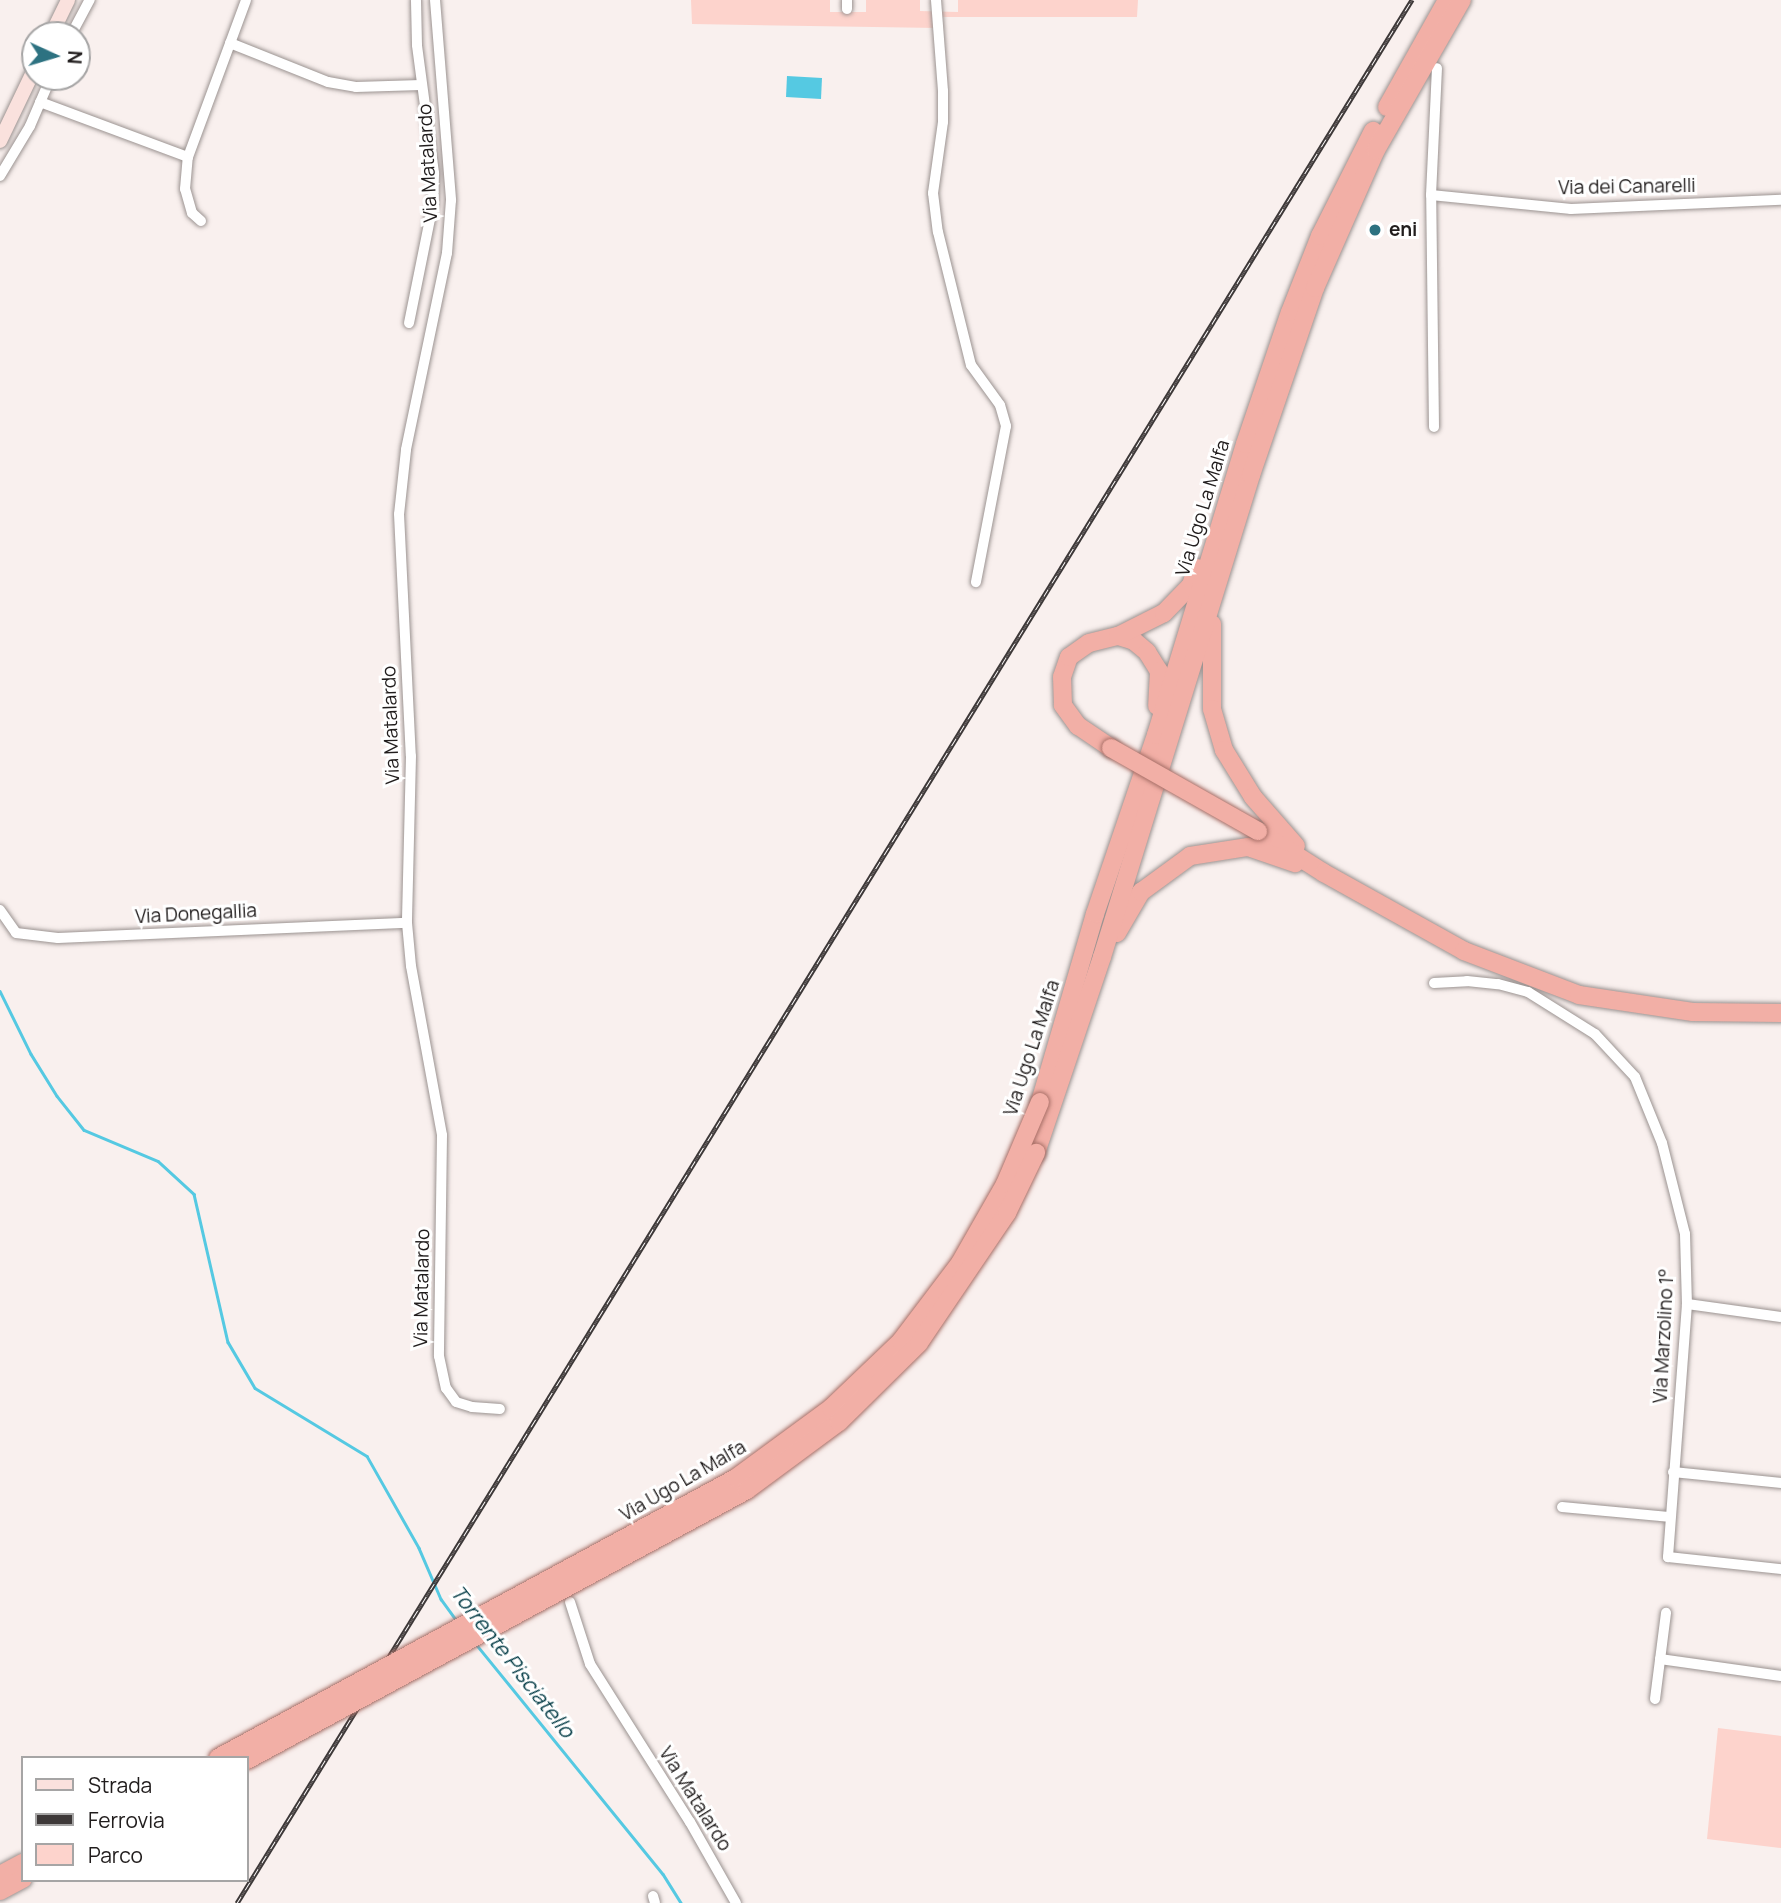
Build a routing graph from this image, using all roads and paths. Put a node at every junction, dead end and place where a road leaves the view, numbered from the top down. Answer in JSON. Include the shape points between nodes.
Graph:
{"nodes":[{"id":1,"x":68,"y":0,"type":"edge"},
{"id":2,"x":90,"y":0,"type":"edge"},
{"id":3,"x":246,"y":0,"type":"edge"},
{"id":4,"x":416,"y":0,"type":"edge"},
{"id":5,"x":435,"y":0,"type":"edge"},
{"id":6,"x":936,"y":0,"type":"edge"},
{"id":7,"x":1447,"y":0,"type":"edge"},
{"id":8,"x":1462,"y":0,"type":"edge"},
{"id":9,"x":58,"y":21,"type":"edge"},
{"id":10,"x":79,"y":21,"type":"edge"},
{"id":11,"x":230,"y":43,"type":"junction"},
{"id":12,"x":1437,"y":68,"type":"dead end"},
{"id":13,"x":421,"y":85,"type":"junction"},
{"id":14,"x":24,"y":91,"type":"edge"},
{"id":15,"x":45,"y":91,"type":"edge"},
{"id":16,"x":40,"y":103,"type":"junction"},
{"id":17,"x":0,"y":141,"type":"edge"},
{"id":18,"x":188,"y":157,"type":"junction"},
{"id":19,"x":0,"y":176,"type":"edge"},
{"id":20,"x":1432,"y":195,"type":"junction"},
{"id":21,"x":1781,"y":200,"type":"edge"},
{"id":22,"x":201,"y":221,"type":"dead end"},
{"id":23,"x":408,"y":323,"type":"dead end"},
{"id":24,"x":1434,"y":427,"type":"dead end"},
{"id":25,"x":1245,"y":444,"type":"junction"},
{"id":26,"x":976,"y":582,"type":"dead end"},
{"id":27,"x":1214,"y":596,"type":"junction"},
{"id":28,"x":1118,"y":636,"type":"junction"},
{"id":29,"x":1156,"y":735,"type":"junction"},
{"id":30,"x":1324,"y":873,"type":"junction"},
{"id":31,"x":0,"y":910,"type":"edge"},
{"id":32,"x":407,"y":923,"type":"junction"},
{"id":33,"x":1102,"y":957,"type":"junction"},
{"id":34,"x":1434,"y":984,"type":"dead end"},
{"id":35,"x":1781,"y":1013,"type":"edge"},
{"id":36,"x":1687,"y":1304,"type":"junction"},
{"id":37,"x":1781,"y":1317,"type":"edge"},
{"id":38,"x":500,"y":1409,"type":"dead end"},
{"id":39,"x":1673,"y":1472,"type":"junction"},
{"id":40,"x":1781,"y":1483,"type":"edge"},
{"id":41,"x":1562,"y":1507,"type":"dead end"},
{"id":42,"x":1669,"y":1517,"type":"junction"},
{"id":43,"x":1781,"y":1569,"type":"edge"},
{"id":44,"x":570,"y":1602,"type":"dead end"},
{"id":45,"x":1666,"y":1614,"type":"dead end"},
{"id":46,"x":1660,"y":1659,"type":"junction"},
{"id":47,"x":1781,"y":1676,"type":"edge"},
{"id":48,"x":1655,"y":1699,"type":"dead end"},
{"id":49,"x":222,"y":1756,"type":"edge"},
{"id":50,"x":248,"y":1759,"type":"edge"},
{"id":51,"x":21,"y":1864,"type":"edge"},
{"id":52,"x":0,"y":1875,"type":"edge"},
{"id":53,"x":21,"y":1880,"type":"edge"},
{"id":54,"x":0,"y":1891,"type":"edge"},
{"id":55,"x":736,"y":1903,"type":"edge"}],
"edges":[{"from":1,"to":9,"type":"main road"},
{"from":2,"to":10,"type":"street"},
{"from":3,"to":11,"type":"street"},
{"from":4,"to":13,"type":"street"},
{"from":5,"to":32,"type":"street","name":"Via Matalardo","via":[[451,200],[447,253],[406,450],[399,514],[411,756]]},
{"from":6,"to":26,"type":"street","via":[[943,90],[933,193],[938,232],[971,365],[1000,405],[1006,426]]},
{"from":7,"to":25,"type":"highway","name":"Via Ugo La Malfa","via":[[1357,159],[1320,236]]},
{"from":8,"to":27,"type":"highway","name":"Via Ugo La Malfa","via":[[1376,150],[1315,288]]},
{"from":11,"to":13,"type":"street","via":[[328,82],[356,87]]},
{"from":11,"to":18,"type":"street"},
{"from":12,"to":20,"type":"street"},
{"from":13,"to":23,"type":"street","via":[[434,173],[433,204]]},
{"from":14,"to":17,"type":"main road"},
{"from":15,"to":16,"type":"street"},
{"from":16,"to":18,"type":"street"},
{"from":16,"to":19,"type":"street"},
{"from":18,"to":22,"type":"street","via":[[185,189],[192,213]]},
{"from":20,"to":21,"type":"street","name":"Via dei Canarelli","via":[[1571,209]]},
{"from":20,"to":24,"type":"street"},
{"from":25,"to":28,"type":"highway","via":[[1230,468],[1191,585],[1164,613]]},
{"from":25,"to":29,"type":"highway","name":"Via Ugo La Malfa"},
{"from":27,"to":30,"type":"highway","via":[[1212,709],[1224,750],[1252,797]]},
{"from":27,"to":33,"type":"highway","name":"Via Ugo La Malfa"},
{"from":28,"to":29,"type":"highway","via":[[1147,652],[1159,671]]},
{"from":28,"to":30,"type":"highway","bridge":true,"via":[[1089,643],[1069,657],[1062,677],[1063,705],[1078,726]]},
{"from":29,"to":49,"type":"highway","name":"Via Ugo La Malfa","bridge":true,"via":[[1095,914],[1040,1102],[1005,1184],[960,1262],[901,1341],[831,1408],[736,1478]]},
{"from":30,"to":33,"type":"highway","via":[[1248,848],[1190,856],[1141,892]]},
{"from":30,"to":35,"type":"highway","via":[[1464,951],[1578,995],[1693,1012]]},
{"from":31,"to":32,"type":"street","name":"Via Donegallia","via":[[16,933],[58,937]]},
{"from":32,"to":38,"type":"street","name":"Via Matalardo","via":[[442,1135],[439,1356],[446,1388],[456,1402]]},
{"from":33,"to":50,"type":"highway","name":"Via Ugo La Malfa","bridge":true,"via":[[1036,1153],[1007,1213],[919,1343],[839,1422],[747,1490]]},
{"from":34,"to":36,"type":"street","name":"Via Marzolino 1°","via":[[1478,982],[1528,992],[1595,1034],[1635,1077],[1662,1143],[1685,1234]]},
{"from":36,"to":37,"type":"street"},
{"from":36,"to":39,"type":"street","name":"Via Marzolino 1°"},
{"from":39,"to":40,"type":"street"},
{"from":39,"to":42,"type":"street","name":"Via Marzolino 1°"},
{"from":41,"to":42,"type":"street"},
{"from":42,"to":43,"type":"street","name":"Via Marzolino 1°","via":[[1668,1557]]},
{"from":44,"to":55,"type":"street","name":"Via Matalardo","via":[[590,1664]]},
{"from":45,"to":46,"type":"street"},
{"from":46,"to":47,"type":"street"},
{"from":46,"to":48,"type":"street"},
{"from":51,"to":52,"type":"highway"},
{"from":53,"to":54,"type":"highway"}]}
